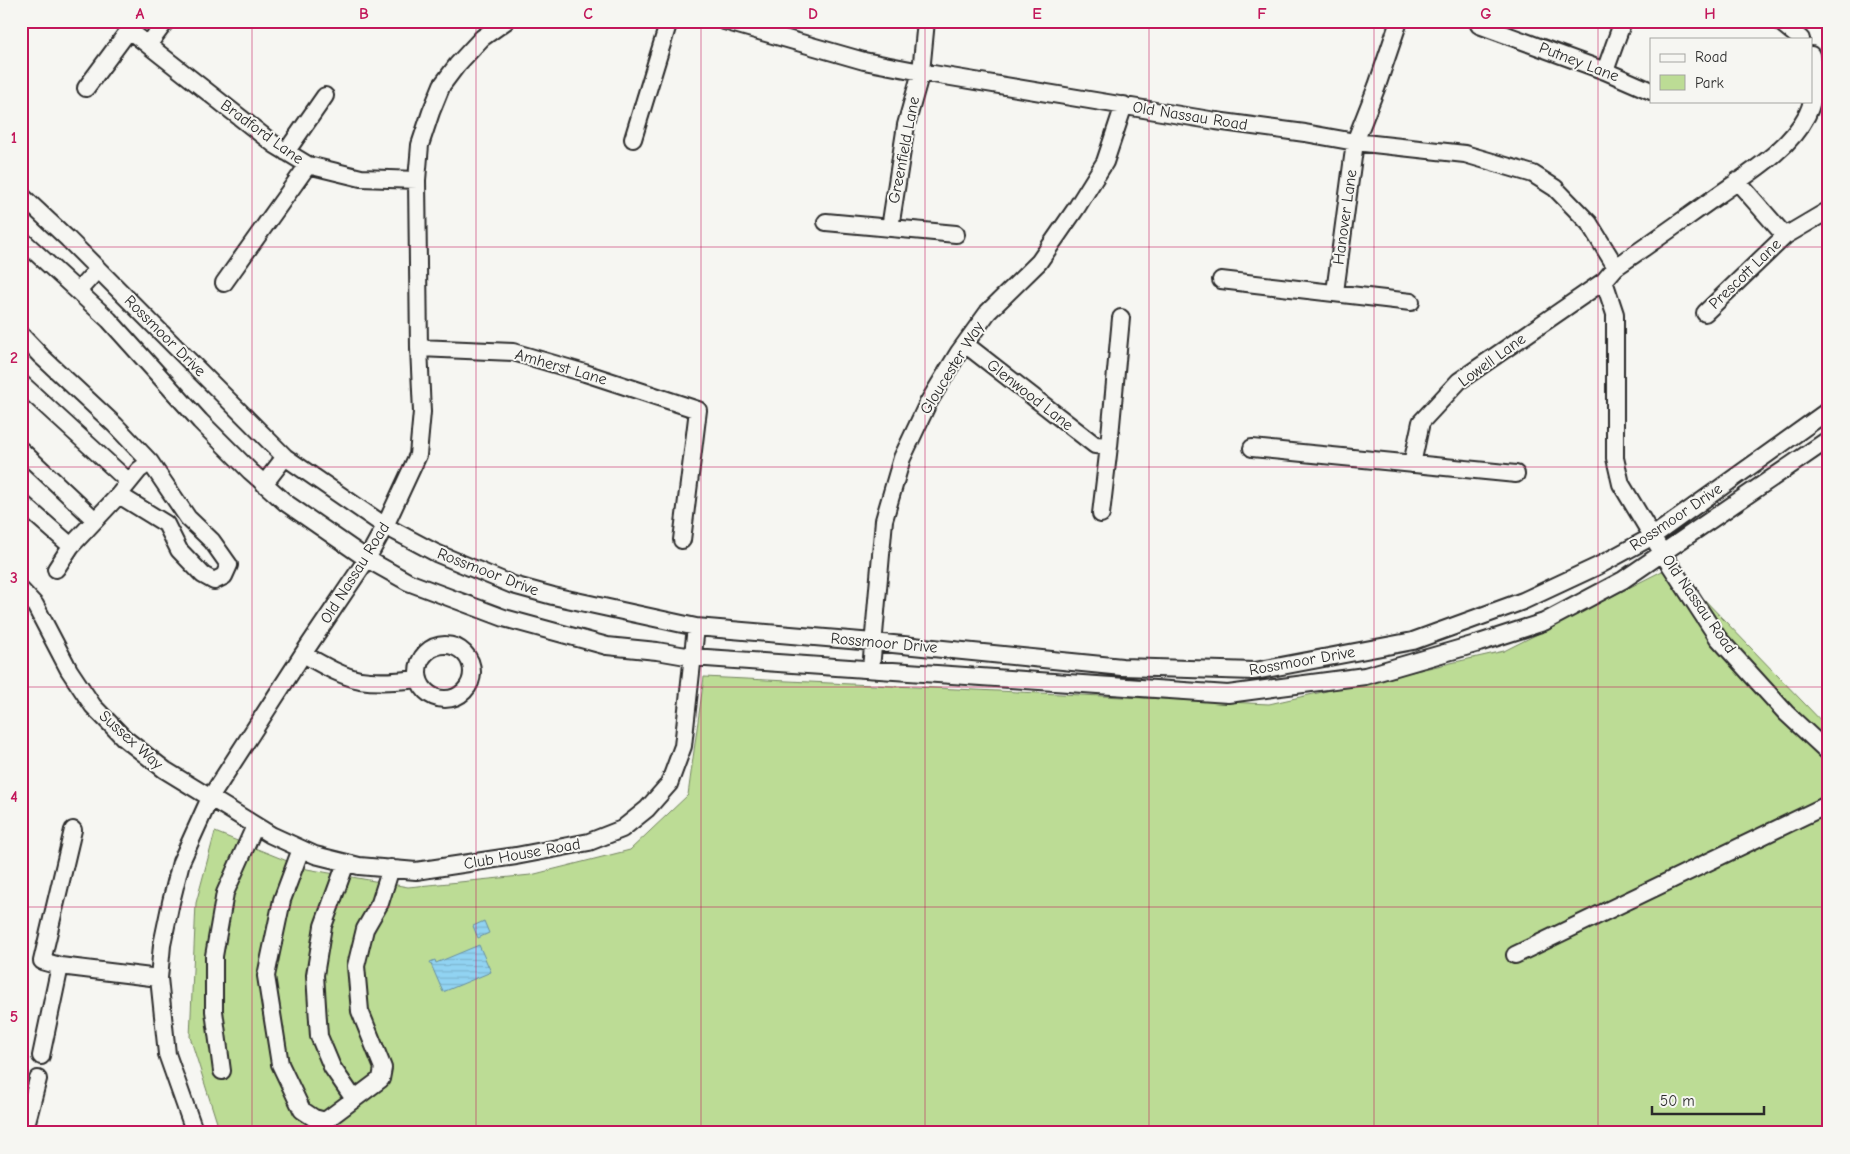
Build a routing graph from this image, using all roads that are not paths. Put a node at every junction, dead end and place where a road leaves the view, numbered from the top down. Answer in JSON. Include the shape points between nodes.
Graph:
{"nodes":[{"id":1,"x":166,"y":21,"type":"edge"},
{"id":2,"x":506,"y":21,"type":"edge"},
{"id":3,"x":669,"y":21,"type":"edge"},
{"id":4,"x":724,"y":21,"type":"edge"},
{"id":5,"x":926,"y":21,"type":"edge"},
{"id":6,"x":1399,"y":21,"type":"edge"},
{"id":7,"x":1623,"y":21,"type":"edge"},
{"id":8,"x":1779,"y":21,"type":"edge"},
{"id":9,"x":1479,"y":25,"type":"dead end"},
{"id":10,"x":1801,"y":38,"type":"edge"},
{"id":11,"x":148,"y":45,"type":"junction"},
{"id":12,"x":1812,"y":58,"type":"edge"},
{"id":13,"x":1605,"y":71,"type":"junction"},
{"id":14,"x":921,"y":72,"type":"junction"},
{"id":15,"x":86,"y":88,"type":"dead end"},
{"id":16,"x":1650,"y":91,"type":"edge"},
{"id":17,"x":1821,"y":91,"type":"edge"},
{"id":18,"x":325,"y":96,"type":"dead end"},
{"id":19,"x":1124,"y":105,"type":"junction"},
{"id":20,"x":633,"y":139,"type":"dead end"},
{"id":21,"x":1355,"y":142,"type":"junction"},
{"id":22,"x":286,"y":152,"type":"junction"},
{"id":23,"x":308,"y":166,"type":"junction"},
{"id":24,"x":417,"y":180,"type":"junction"},
{"id":25,"x":1738,"y":181,"type":"junction"},
{"id":26,"x":23,"y":196,"type":"edge"},
{"id":27,"x":1829,"y":210,"type":"edge"},
{"id":28,"x":826,"y":222,"type":"dead end"},
{"id":29,"x":890,"y":228,"type":"junction"},
{"id":30,"x":956,"y":234,"type":"dead end"},
{"id":31,"x":1785,"y":236,"type":"junction"},
{"id":32,"x":21,"y":239,"type":"edge"},
{"id":33,"x":1616,"y":268,"type":"junction"},
{"id":34,"x":102,"y":273,"type":"junction"},
{"id":35,"x":1221,"y":280,"type":"dead end"},
{"id":36,"x":1604,"y":281,"type":"junction"},
{"id":37,"x":224,"y":283,"type":"dead end"},
{"id":38,"x":78,"y":291,"type":"junction"},
{"id":39,"x":1335,"y":292,"type":"junction"},
{"id":40,"x":1411,"y":302,"type":"dead end"},
{"id":41,"x":1705,"y":313,"type":"dead end"},
{"id":42,"x":1121,"y":318,"type":"dead end"},
{"id":43,"x":23,"y":343,"type":"edge"},
{"id":44,"x":965,"y":344,"type":"junction"},
{"id":45,"x":419,"y":348,"type":"junction"},
{"id":46,"x":21,"y":383,"type":"edge"},
{"id":47,"x":1829,"y":410,"type":"edge"},
{"id":48,"x":1829,"y":439,"type":"edge"},
{"id":49,"x":1102,"y":446,"type":"junction"},
{"id":50,"x":1252,"y":448,"type":"dead end"},
{"id":51,"x":21,"y":450,"type":"edge"},
{"id":52,"x":285,"y":457,"type":"junction"},
{"id":53,"x":150,"y":462,"type":"junction"},
{"id":54,"x":1412,"y":464,"type":"junction"},
{"id":55,"x":1516,"y":474,"type":"dead end"},
{"id":56,"x":264,"y":484,"type":"junction"},
{"id":57,"x":124,"y":489,"type":"junction"},
{"id":58,"x":21,"y":502,"type":"edge"},
{"id":59,"x":185,"y":514,"type":"junction"},
{"id":60,"x":1101,"y":514,"type":"dead end"},
{"id":61,"x":95,"y":520,"type":"junction"},
{"id":62,"x":166,"y":524,"type":"junction"},
{"id":63,"x":385,"y":526,"type":"junction"},
{"id":64,"x":1653,"y":536,"type":"junction"},
{"id":65,"x":682,"y":540,"type":"dead end"},
{"id":66,"x":71,"y":546,"type":"junction"},
{"id":67,"x":1664,"y":554,"type":"junction"},
{"id":68,"x":367,"y":559,"type":"junction"},
{"id":69,"x":56,"y":569,"type":"dead end"},
{"id":70,"x":21,"y":590,"type":"edge"},
{"id":71,"x":696,"y":627,"type":"junction"},
{"id":72,"x":873,"y":642,"type":"junction"},
{"id":73,"x":303,"y":654,"type":"junction"},
{"id":74,"x":692,"y":657,"type":"junction"},
{"id":75,"x":871,"y":669,"type":"junction"},
{"id":76,"x":418,"y":679,"type":"dead end"},
{"id":77,"x":1829,"y":753,"type":"edge"},
{"id":78,"x":210,"y":798,"type":"junction"},
{"id":79,"x":1829,"y":804,"type":"edge"},
{"id":80,"x":255,"y":826,"type":"junction"},
{"id":81,"x":73,"y":830,"type":"dead end"},
{"id":82,"x":301,"y":849,"type":"junction"},
{"id":83,"x":346,"y":863,"type":"junction"},
{"id":84,"x":391,"y":868,"type":"junction"},
{"id":85,"x":1515,"y":954,"type":"dead end"},
{"id":86,"x":60,"y":966,"type":"junction"},
{"id":87,"x":159,"y":978,"type":"junction"},
{"id":88,"x":41,"y":1056,"type":"dead end"},
{"id":89,"x":222,"y":1071,"type":"dead end"},
{"id":90,"x":38,"y":1079,"type":"dead end"},
{"id":91,"x":354,"y":1099,"type":"junction"},
{"id":92,"x":24,"y":1133,"type":"edge"},
{"id":93,"x":195,"y":1133,"type":"edge"}],
"edges":[{"from":1,"to":11,"type":"street"},
{"from":2,"to":24,"type":"street","name":"Old Nassau Road","via":[[482,38],[442,85],[420,145]]},
{"from":3,"to":20,"type":"street"},
{"from":4,"to":14,"type":"street","name":"Old Nassau Road","via":[[864,61]]},
{"from":5,"to":14,"type":"street","name":"Greenfield Lane"},
{"from":6,"to":21,"type":"street","name":"Hanover Lane"},
{"from":7,"to":13,"type":"street"},
{"from":8,"to":10,"type":"street"},
{"from":9,"to":13,"type":"street","name":"Putney Lane"},
{"from":11,"to":15,"type":"street","name":"Bradford Lane","via":[[129,30]]},
{"from":11,"to":22,"type":"street","name":"Bradford Lane"},
{"from":12,"to":17,"type":"street"},
{"from":13,"to":16,"type":"street","name":"Putney Lane"},
{"from":14,"to":19,"type":"street","name":"Old Nassau Road"},
{"from":14,"to":29,"type":"street","name":"Greenfield Lane","via":[[906,125]]},
{"from":17,"to":25,"type":"street","via":[[1794,136]]},
{"from":18,"to":22,"type":"street"},
{"from":19,"to":21,"type":"street","name":"Old Nassau Road"},
{"from":19,"to":44,"type":"street","name":"Gloucester Way","via":[[1105,162],[1077,206],[1039,262],[988,312]]},
{"from":21,"to":33,"type":"street","name":"Old Nassau Road","via":[[1465,154],[1532,174],[1555,188],[1589,223]]},
{"from":21,"to":39,"type":"street","name":"Hanover Lane"},
{"from":22,"to":23,"type":"street","name":"Bradford Lane"},
{"from":23,"to":24,"type":"street","name":"Bradford Lane","via":[[361,178]]},
{"from":23,"to":37,"type":"street"},
{"from":24,"to":45,"type":"street","name":"Old Nassau Road"},
{"from":25,"to":31,"type":"street","name":"Prescott Lane"},
{"from":25,"to":33,"type":"street"},
{"from":26,"to":34,"type":"street","name":"Rossmoor Drive"},
{"from":27,"to":31,"type":"street","name":"Prescott Lane"},
{"from":28,"to":29,"type":"street","name":"Greenfield Lane"},
{"from":29,"to":30,"type":"street","name":"Greenfield Lane"},
{"from":31,"to":41,"type":"street","name":"Prescott Lane"},
{"from":32,"to":38,"type":"street","name":"Rossmoor Drive"},
{"from":33,"to":36,"type":"street","name":"Lowell Lane"},
{"from":34,"to":38,"type":"street"},
{"from":34,"to":52,"type":"street","name":"Rossmoor Drive"},
{"from":35,"to":39,"type":"street"},
{"from":36,"to":54,"type":"street","name":"Lowell Lane","via":[[1459,382],[1421,422]]},
{"from":36,"to":64,"type":"street","name":"Old Nassau Road","via":[[1615,314],[1615,458],[1621,484]]},
{"from":38,"to":56,"type":"street","name":"Rossmoor Drive"},
{"from":39,"to":40,"type":"street"},
{"from":42,"to":49,"type":"street"},
{"from":43,"to":53,"type":"street","via":[[115,424]]},
{"from":44,"to":49,"type":"street","name":"Glenwood Lane"},
{"from":44,"to":72,"type":"street","name":"Gloucester Way","via":[[928,403],[902,458],[884,520]]},
{"from":45,"to":63,"type":"street","name":"Old Nassau Road","via":[[422,412],[418,455]]},
{"from":45,"to":65,"type":"street","name":"Amherst Lane","via":[[513,352],[698,410]]},
{"from":46,"to":57,"type":"street"},
{"from":47,"to":64,"type":"street","name":"Rossmoor Drive"},
{"from":48,"to":67,"type":"street","name":"Rossmoor Drive"},
{"from":49,"to":60,"type":"street"},
{"from":50,"to":54,"type":"street"},
{"from":51,"to":61,"type":"street"},
{"from":52,"to":56,"type":"street"},
{"from":52,"to":63,"type":"street","name":"Rossmoor Drive"},
{"from":53,"to":57,"type":"street"},
{"from":53,"to":59,"type":"street"},
{"from":54,"to":55,"type":"street"},
{"from":56,"to":68,"type":"street","name":"Rossmoor Drive"},
{"from":57,"to":61,"type":"street"},
{"from":57,"to":62,"type":"street"},
{"from":58,"to":66,"type":"street"},
{"from":59,"to":62,"type":"street"},
{"from":59,"to":62,"type":"street","via":[[212,541],[229,565],[224,576],[214,581],[202,575],[179,550]]},
{"from":61,"to":66,"type":"street"},
{"from":63,"to":68,"type":"street","name":"Old Nassau Road"},
{"from":63,"to":71,"type":"street","name":"Rossmoor Drive","via":[[436,553],[513,585],[562,599]]},
{"from":64,"to":67,"type":"street","name":"Old Nassau Road"},
{"from":64,"to":72,"type":"street","name":"Rossmoor Drive","via":[[1523,601],[1413,641],[1256,672],[1122,667]]},
{"from":66,"to":69,"type":"street"},
{"from":67,"to":75,"type":"street","name":"Rossmoor Drive","via":[[1544,622],[1364,676],[1228,694]]},
{"from":67,"to":77,"type":"street","name":"Old Nassau Road","via":[[1718,638],[1786,713]]},
{"from":68,"to":73,"type":"street","name":"Old Nassau Road"},
{"from":68,"to":74,"type":"street","name":"Rossmoor Drive","via":[[408,582],[504,618],[608,646]]},
{"from":70,"to":78,"type":"street","name":"Sussex Way","via":[[35,605],[69,670],[93,706],[124,738],[165,770]]},
{"from":71,"to":72,"type":"street","name":"Rossmoor Drive"},
{"from":71,"to":74,"type":"street","name":"Club House Road"},
{"from":72,"to":75,"type":"street","name":"Gloucester Way"},
{"from":73,"to":76,"type":"street","via":[[359,680]]},
{"from":73,"to":78,"type":"street","name":"Old Nassau Road"},
{"from":74,"to":75,"type":"street","name":"Rossmoor Drive"},
{"from":74,"to":84,"type":"street","name":"Club House Road","via":[[683,746],[669,784],[647,809],[622,829],[589,842],[516,856],[416,871]]},
{"from":78,"to":80,"type":"street","name":"Club House Road"},
{"from":78,"to":87,"type":"street","name":"Old Nassau Road","via":[[181,862],[170,902]]},
{"from":79,"to":85,"type":"street"},
{"from":80,"to":82,"type":"street","name":"Club House Road"},
{"from":80,"to":89,"type":"street","via":[[225,893],[214,956],[214,1011]]},
{"from":81,"to":86,"type":"street","via":[[42,962]]},
{"from":82,"to":83,"type":"street","name":"Club House Road"},
{"from":82,"to":91,"type":"street","via":[[282,900],[266,976],[280,1064],[302,1110],[314,1118],[325,1121]]},
{"from":83,"to":84,"type":"street","name":"Club House Road"},
{"from":83,"to":91,"type":"street","via":[[323,926],[315,975],[319,1036],[332,1067]]},
{"from":84,"to":91,"type":"street","via":[[380,904],[365,929],[356,966],[360,1011],[383,1068],[381,1079]]},
{"from":86,"to":87,"type":"street"},
{"from":86,"to":88,"type":"street"},
{"from":87,"to":93,"type":"street","name":"Old Nassau Road","via":[[167,1054]]},
{"from":90,"to":92,"type":"street"}]}
